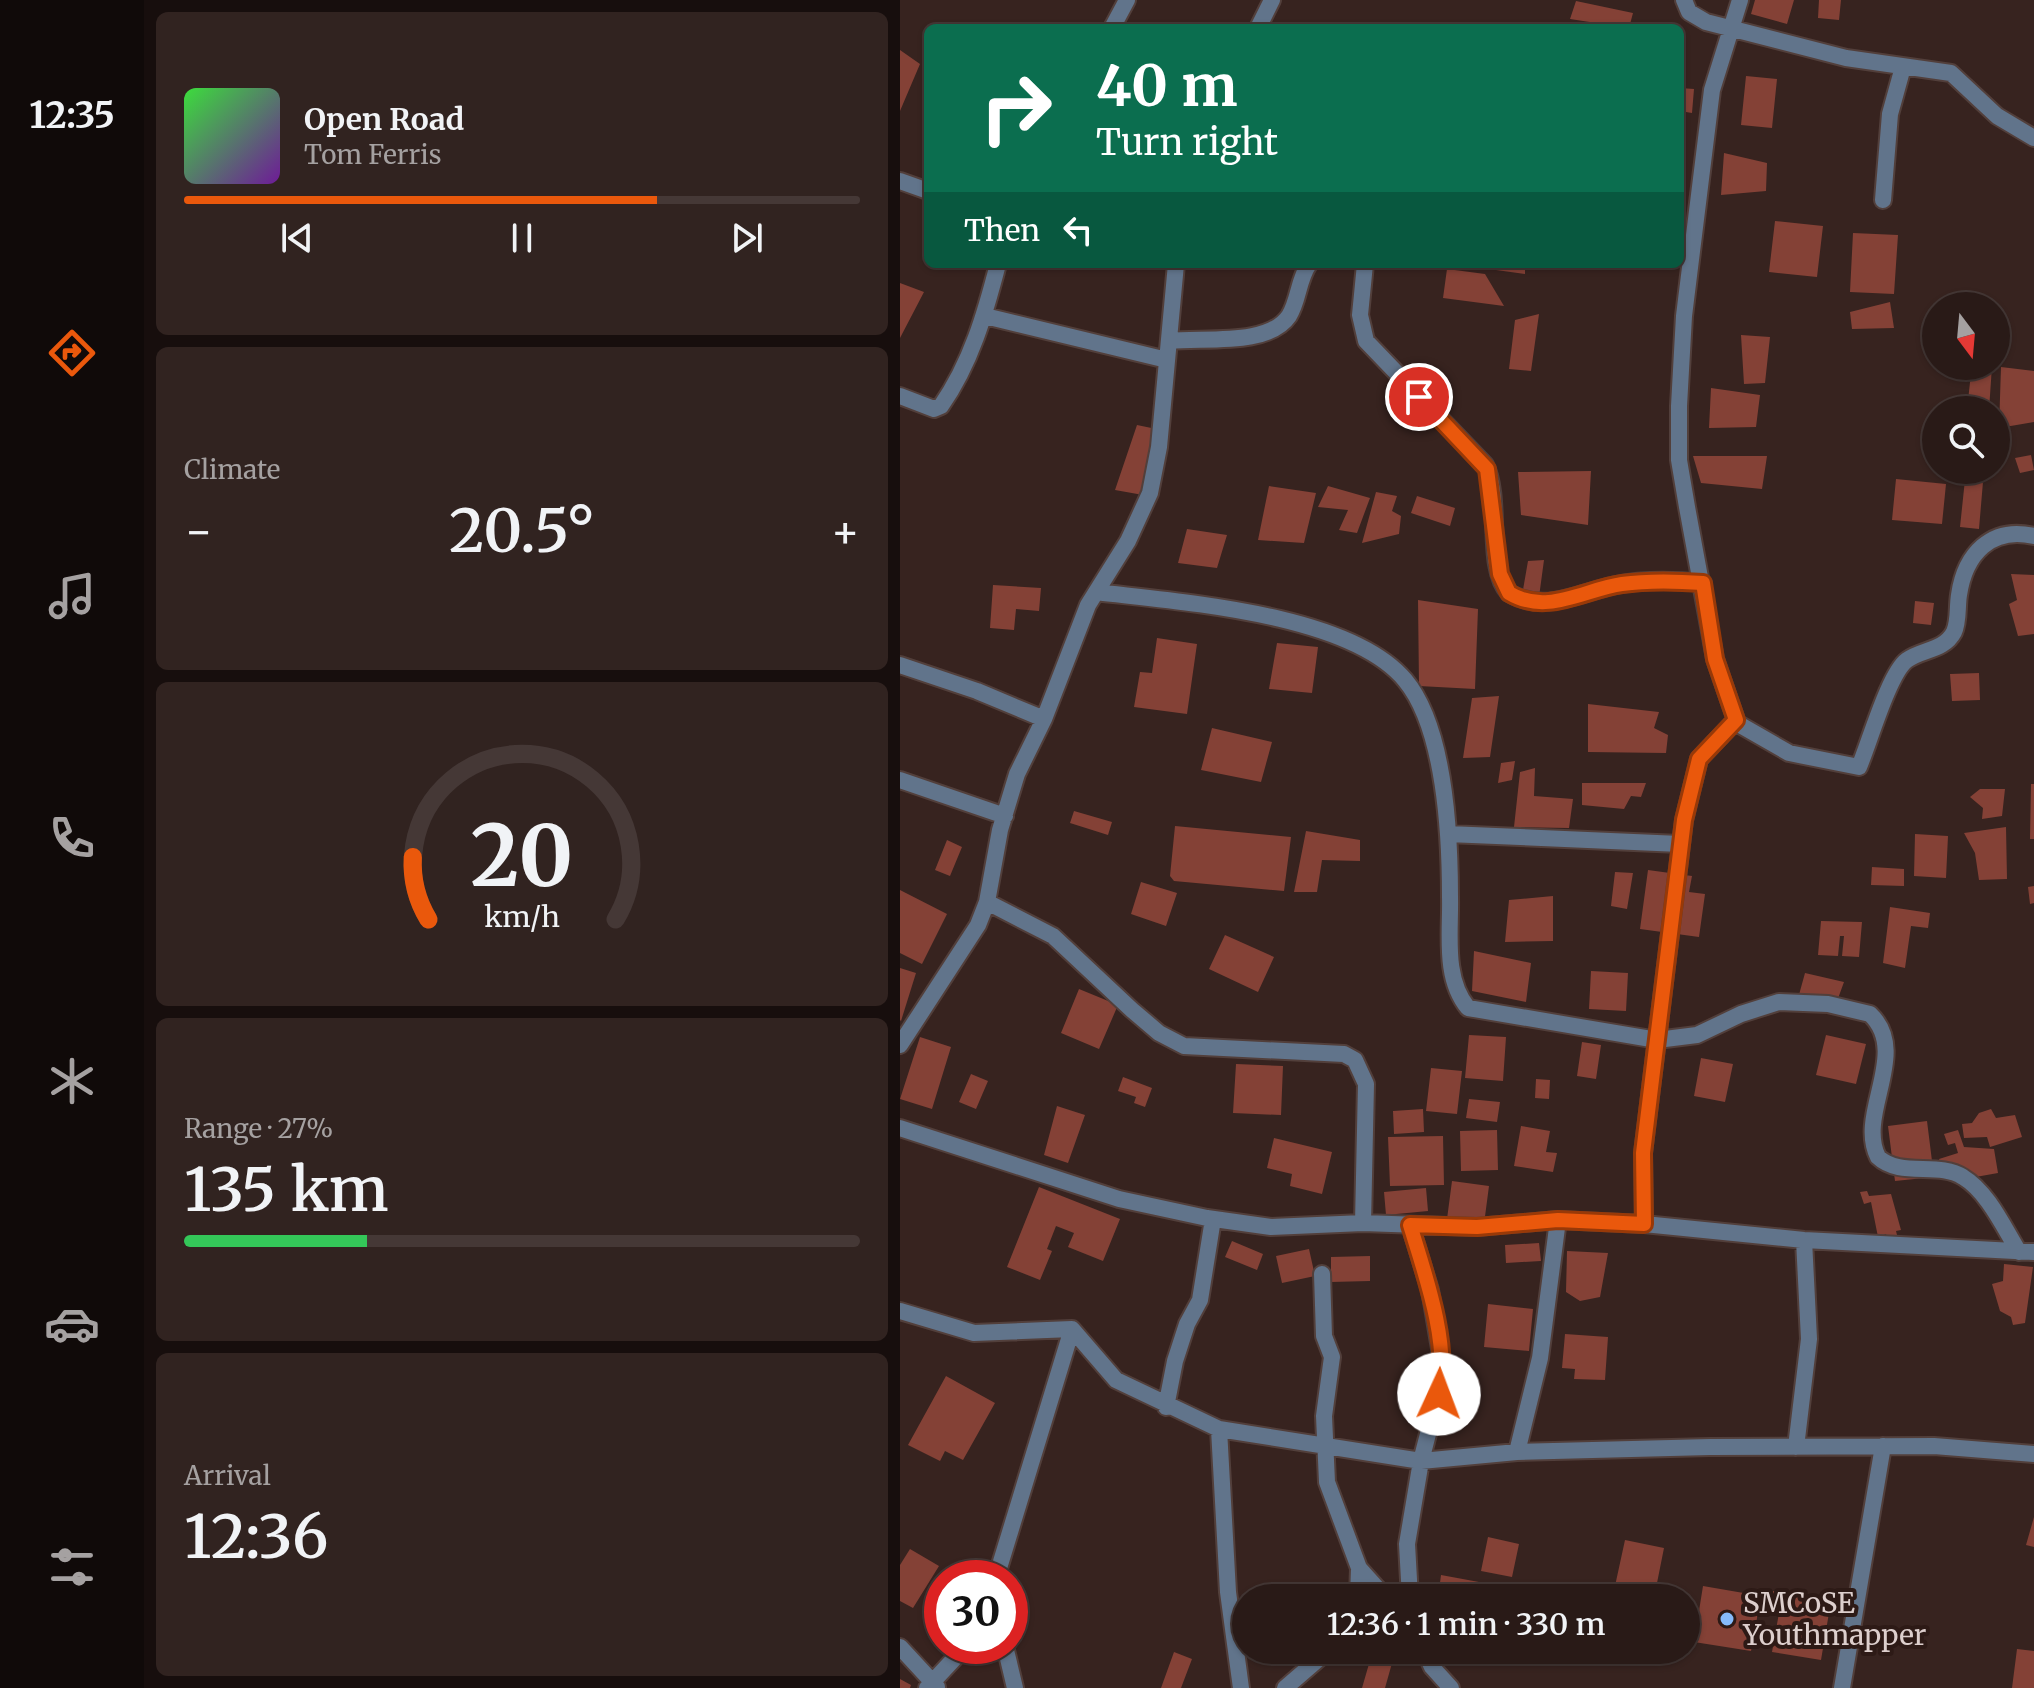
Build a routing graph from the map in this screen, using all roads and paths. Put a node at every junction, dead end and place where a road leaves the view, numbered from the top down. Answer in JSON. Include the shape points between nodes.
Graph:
{"nodes":[{"id":1,"x":1127,"y":0,"type":"edge"},
{"id":2,"x":1272,"y":0,"type":"edge"},
{"id":3,"x":1684,"y":0,"type":"edge"},
{"id":4,"x":1740,"y":0,"type":"edge"},
{"id":5,"x":1114,"y":24,"type":"edge"},
{"id":6,"x":1260,"y":24,"type":"edge"},
{"id":7,"x":1729,"y":28,"type":"junction"},
{"id":8,"x":1903,"y":67,"type":"junction"},
{"id":9,"x":2034,"y":138,"type":"edge"},
{"id":10,"x":900,"y":181,"type":"edge"},
{"id":11,"x":924,"y":190,"type":"edge"},
{"id":12,"x":1883,"y":200,"type":"dead end"},
{"id":13,"x":997,"y":268,"type":"edge"},
{"id":14,"x":1176,"y":268,"type":"edge"},
{"id":15,"x":1307,"y":268,"type":"edge"},
{"id":16,"x":1365,"y":268,"type":"edge"},
{"id":17,"x":985,"y":316,"type":"junction"},
{"id":18,"x":1170,"y":341,"type":"junction"},
{"id":19,"x":1167,"y":360,"type":"junction"},
{"id":20,"x":900,"y":396,"type":"edge"},
{"id":21,"x":2034,"y":536,"type":"edge"},
{"id":22,"x":1703,"y":583,"type":"junction"},
{"id":23,"x":1096,"y":592,"type":"junction"},
{"id":24,"x":900,"y":665,"type":"edge"},
{"id":25,"x":1044,"y":719,"type":"junction"},
{"id":26,"x":1735,"y":722,"type":"junction"},
{"id":27,"x":900,"y":780,"type":"edge"},
{"id":28,"x":1005,"y":816,"type":"junction"},
{"id":29,"x":1448,"y":834,"type":"junction"},
{"id":30,"x":1680,"y":844,"type":"junction"},
{"id":31,"x":987,"y":902,"type":"junction"},
{"id":32,"x":1657,"y":1040,"type":"junction"},
{"id":33,"x":900,"y":1045,"type":"edge"},
{"id":34,"x":900,"y":1128,"type":"edge"},
{"id":35,"x":1213,"y":1219,"type":"junction"},
{"id":36,"x":1558,"y":1220,"type":"junction"},
{"id":37,"x":1363,"y":1223,"type":"junction"},
{"id":38,"x":1644,"y":1224,"type":"junction"},
{"id":39,"x":1410,"y":1225,"type":"junction"},
{"id":40,"x":1804,"y":1240,"type":"junction"},
{"id":41,"x":2027,"y":1252,"type":"edge"},
{"id":42,"x":1322,"y":1274,"type":"dead end"},
{"id":43,"x":900,"y":1311,"type":"edge"},
{"id":44,"x":1072,"y":1329,"type":"junction"},
{"id":45,"x":1166,"y":1407,"type":"junction"},
{"id":46,"x":1219,"y":1429,"type":"junction"},
{"id":47,"x":1883,"y":1446,"type":"junction"},
{"id":48,"x":1796,"y":1447,"type":"junction"},
{"id":49,"x":1327,"y":1448,"type":"junction"},
{"id":50,"x":1517,"y":1452,"type":"junction"},
{"id":51,"x":2034,"y":1454,"type":"edge"},
{"id":52,"x":1421,"y":1461,"type":"junction"},
{"id":53,"x":1001,"y":1560,"type":"edge"},
{"id":54,"x":1359,"y":1568,"type":"junction"},
{"id":55,"x":1358,"y":1584,"type":"edge"},
{"id":56,"x":1373,"y":1584,"type":"edge"},
{"id":57,"x":1409,"y":1584,"type":"edge"},
{"id":58,"x":900,"y":1647,"type":"edge"},
{"id":59,"x":951,"y":1664,"type":"edge"},
{"id":60,"x":1009,"y":1664,"type":"edge"},
{"id":61,"x":1313,"y":1664,"type":"edge"},
{"id":62,"x":1431,"y":1664,"type":"edge"},
{"id":63,"x":933,"y":1686,"type":"edge"},
{"id":64,"x":1015,"y":1688,"type":"edge"},
{"id":65,"x":1241,"y":1688,"type":"edge"},
{"id":66,"x":1285,"y":1688,"type":"edge"},
{"id":67,"x":1451,"y":1688,"type":"edge"},
{"id":68,"x":1842,"y":1688,"type":"edge"}],
"edges":[{"from":1,"to":5,"type":"street"},
{"from":2,"to":6,"type":"street"},
{"from":3,"to":7,"type":"street","via":[[1698,18]]},
{"from":4,"to":7,"type":"street"},
{"from":7,"to":8,"type":"street"},
{"from":7,"to":22,"type":"street","via":[[1712,90],[1684,316],[1679,406],[1679,460]]},
{"from":8,"to":9,"type":"street","via":[[1952,73],[1997,116]]},
{"from":8,"to":12,"type":"street","via":[[1890,114]]},
{"from":10,"to":11,"type":"street"},
{"from":13,"to":17,"type":"street"},
{"from":14,"to":18,"type":"street"},
{"from":15,"to":18,"type":"street","via":[[1289,315],[1273,328],[1236,339]]},
{"from":16,"to":22,"type":"street","via":[[1360,315],[1366,341],[1485,465],[1500,574],[1509,593],[1564,602],[1618,584]]},
{"from":17,"to":19,"type":"street"},
{"from":17,"to":20,"type":"street","via":[[941,406],[934,409]]},
{"from":18,"to":19,"type":"street"},
{"from":19,"to":23,"type":"street","via":[[1150,493]]},
{"from":21,"to":26,"type":"street","via":[[2005,533],[1979,549],[1964,576],[1953,634],[1905,661],[1859,767],[1789,753]]},
{"from":22,"to":26,"type":"street","via":[[1715,659]]},
{"from":23,"to":25,"type":"street"},
{"from":23,"to":29,"type":"street","via":[[1285,620],[1336,637],[1388,664],[1406,681],[1421,708]]},
{"from":24,"to":25,"type":"street"},
{"from":25,"to":28,"type":"street","via":[[1017,774]]},
{"from":26,"to":30,"type":"street","via":[[1699,759]]},
{"from":27,"to":28,"type":"street"},
{"from":28,"to":31,"type":"street"},
{"from":29,"to":30,"type":"street"},
{"from":29,"to":32,"type":"street","via":[[1451,969],[1468,1008]]},
{"from":30,"to":32,"type":"street"},
{"from":31,"to":33,"type":"street","via":[[968,942]]},
{"from":31,"to":37,"type":"street","via":[[1053,936],[1159,1033],[1184,1046],[1344,1054],[1355,1060],[1366,1084]]},
{"from":32,"to":38,"type":"street","via":[[1643,1153]]},
{"from":32,"to":41,"type":"street","via":[[1697,1035],[1779,1002],[1828,1004],[1870,1014],[1881,1029],[1885,1058],[1873,1140],[1878,1157],[1897,1166],[1963,1176]]},
{"from":34,"to":35,"type":"street","via":[[1119,1199]]},
{"from":35,"to":37,"type":"street","via":[[1271,1227]]},
{"from":35,"to":45,"type":"street","via":[[1200,1300],[1175,1361]]},
{"from":36,"to":38,"type":"street"},
{"from":36,"to":39,"type":"street","via":[[1477,1227]]},
{"from":36,"to":50,"type":"street","via":[[1540,1358]]},
{"from":37,"to":39,"type":"street"},
{"from":38,"to":40,"type":"street"},
{"from":39,"to":52,"type":"street","via":[[1430,1290],[1444,1372]]},
{"from":40,"to":41,"type":"street"},
{"from":40,"to":48,"type":"street","via":[[1809,1339]]},
{"from":42,"to":49,"type":"street","via":[[1324,1336],[1332,1357],[1324,1416]]},
{"from":43,"to":44,"type":"street","via":[[974,1333]]},
{"from":44,"to":45,"type":"street","via":[[1116,1380]]},
{"from":44,"to":53,"type":"street"},
{"from":45,"to":46,"type":"street"},
{"from":46,"to":49,"type":"street"},
{"from":46,"to":65,"type":"street","via":[[1228,1592]]},
{"from":47,"to":48,"type":"street"},
{"from":47,"to":51,"type":"street"},
{"from":47,"to":68,"type":"street"},
{"from":48,"to":50,"type":"street"},
{"from":49,"to":52,"type":"street"},
{"from":49,"to":54,"type":"street","via":[[1327,1482]]},
{"from":50,"to":52,"type":"street"},
{"from":52,"to":57,"type":"street","via":[[1407,1544]]},
{"from":54,"to":55,"type":"street"},
{"from":54,"to":56,"type":"street"},
{"from":58,"to":63,"type":"street"},
{"from":59,"to":63,"type":"street"},
{"from":60,"to":64,"type":"street"},
{"from":61,"to":66,"type":"street"},
{"from":62,"to":67,"type":"street"}]}
